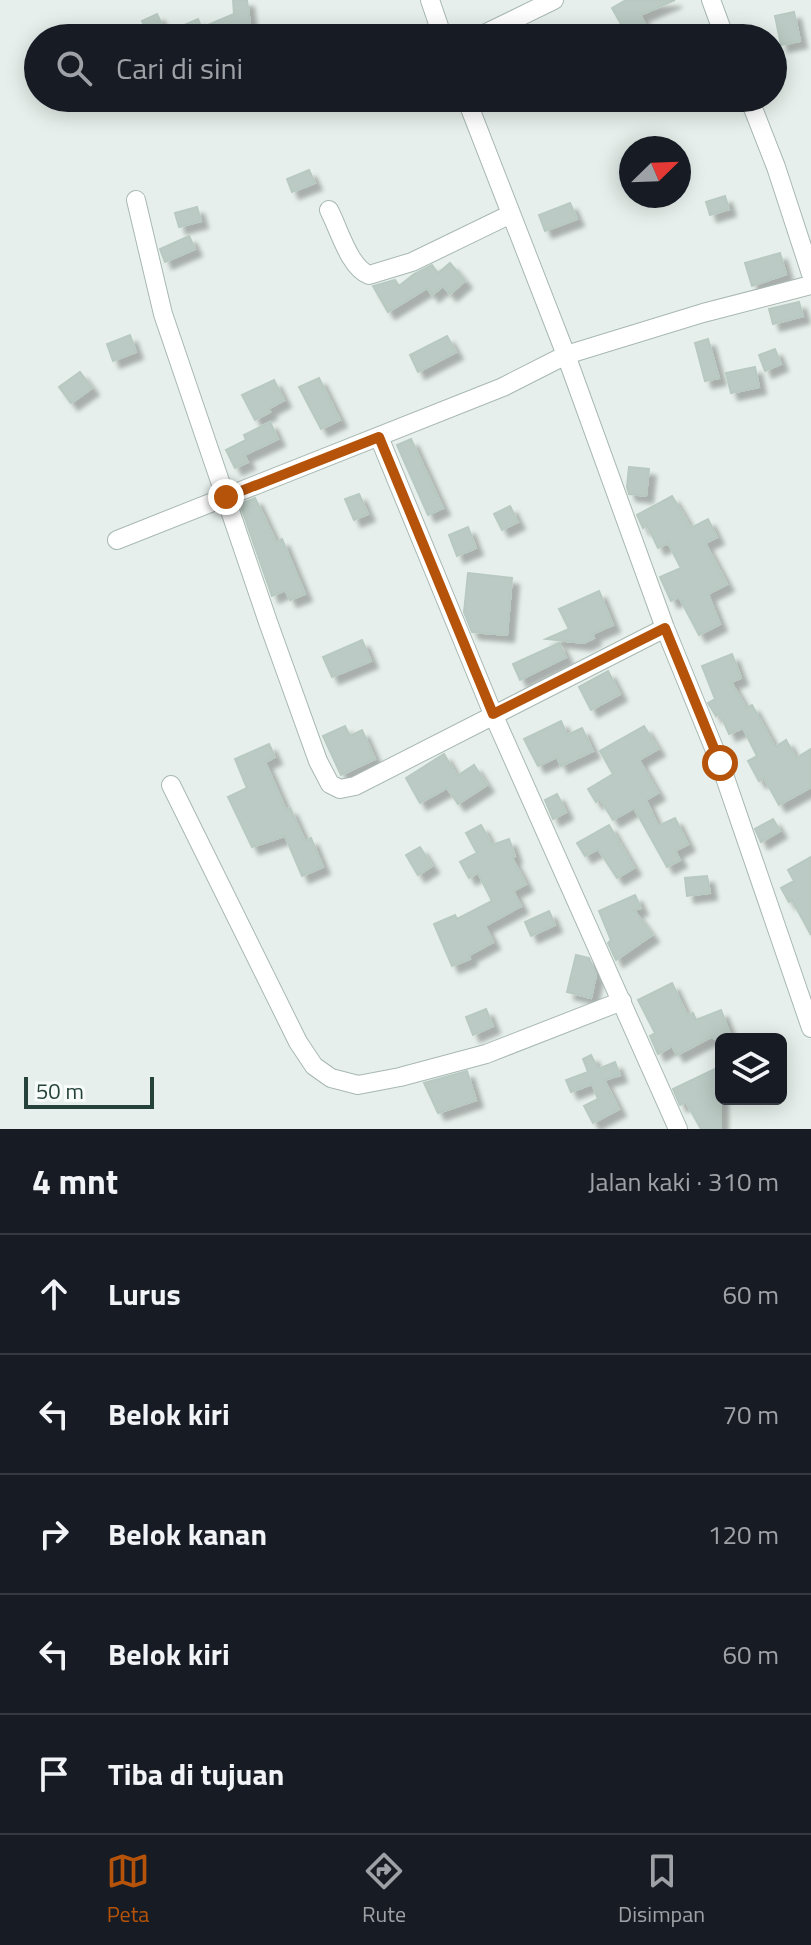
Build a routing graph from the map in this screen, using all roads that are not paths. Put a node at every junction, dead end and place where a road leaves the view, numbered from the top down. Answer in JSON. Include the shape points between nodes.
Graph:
{"nodes":[{"id":1,"x":430,"y":0,"type":"edge"},
{"id":2,"x":554,"y":0,"type":"edge"},
{"id":3,"x":711,"y":0,"type":"edge"},
{"id":4,"x":438,"y":24,"type":"edge"},
{"id":5,"x":505,"y":24,"type":"edge"},
{"id":6,"x":720,"y":24,"type":"edge"},
{"id":7,"x":471,"y":112,"type":"edge"},
{"id":8,"x":754,"y":112,"type":"edge"},
{"id":9,"x":136,"y":200,"type":"dead end"},
{"id":10,"x":329,"y":210,"type":"dead end"},
{"id":11,"x":511,"y":214,"type":"junction"},
{"id":12,"x":811,"y":274,"type":"edge"},
{"id":13,"x":811,"y":285,"type":"edge"},
{"id":14,"x":566,"y":355,"type":"junction"},
{"id":15,"x":379,"y":437,"type":"junction"},
{"id":16,"x":226,"y":497,"type":"junction"},
{"id":17,"x":117,"y":540,"type":"dead end"},
{"id":18,"x":665,"y":628,"type":"junction"},
{"id":19,"x":493,"y":714,"type":"junction"},
{"id":20,"x":171,"y":785,"type":"dead end"},
{"id":21,"x":622,"y":1001,"type":"junction"},
{"id":22,"x":811,"y":1028,"type":"edge"},
{"id":23,"x":678,"y":1129,"type":"edge"}],
"edges":[{"from":1,"to":4,"type":"street"},
{"from":2,"to":5,"type":"street"},
{"from":3,"to":6,"type":"street"},
{"from":7,"to":11,"type":"street"},
{"from":8,"to":12,"type":"street"},
{"from":9,"to":16,"type":"street","via":[[163,314]]},
{"from":10,"to":11,"type":"street","via":[[353,259],[369,275],[412,262]]},
{"from":11,"to":14,"type":"street"},
{"from":13,"to":14,"type":"street"},
{"from":14,"to":15,"type":"street","via":[[503,387]]},
{"from":14,"to":18,"type":"street"},
{"from":15,"to":16,"type":"street"},
{"from":15,"to":19,"type":"street"},
{"from":16,"to":17,"type":"street"},
{"from":16,"to":19,"type":"street","via":[[330,784],[340,789],[355,786]]},
{"from":18,"to":19,"type":"street"},
{"from":18,"to":22,"type":"street","via":[[720,763]]},
{"from":19,"to":21,"type":"street"},
{"from":20,"to":21,"type":"street","via":[[298,1042],[314,1066],[331,1078],[358,1085],[400,1077],[486,1054]]},
{"from":21,"to":23,"type":"street"}]}
